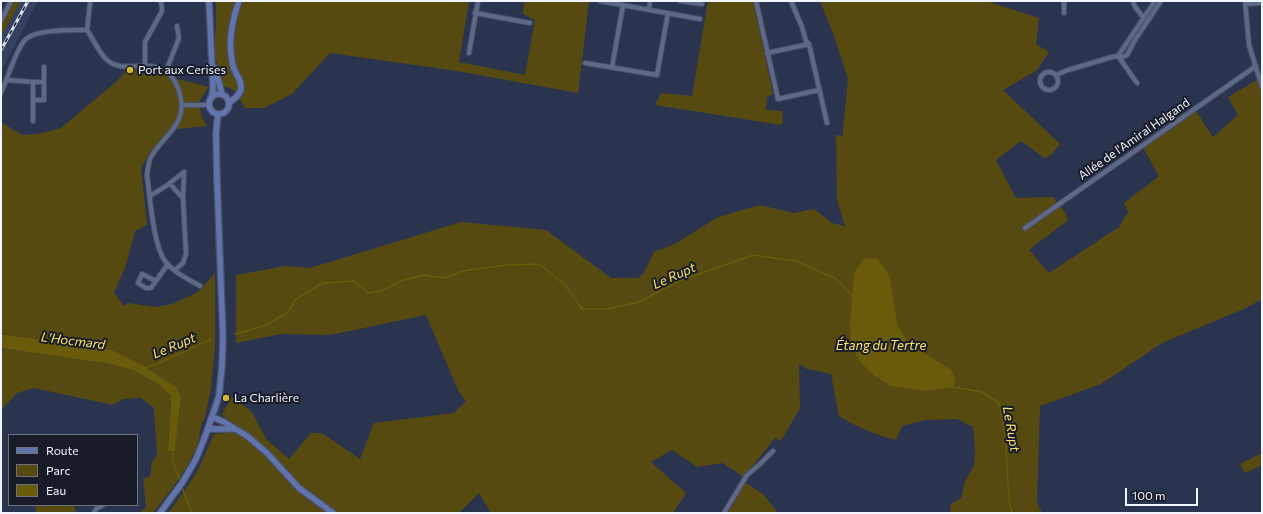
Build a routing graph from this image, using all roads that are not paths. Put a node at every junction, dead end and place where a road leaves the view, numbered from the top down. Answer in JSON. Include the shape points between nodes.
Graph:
{"nodes":[{"id":1,"x":10,"y":1,"type":"edge"},
{"id":2,"x":161,"y":1,"type":"edge"},
{"id":3,"x":209,"y":1,"type":"edge"},
{"id":4,"x":239,"y":1,"type":"edge"},
{"id":5,"x":478,"y":1,"type":"edge"},
{"id":6,"x":600,"y":1,"type":"edge"},
{"id":7,"x":650,"y":1,"type":"edge"},
{"id":8,"x":680,"y":1,"type":"edge"},
{"id":9,"x":756,"y":1,"type":"edge"},
{"id":10,"x":791,"y":1,"type":"edge"},
{"id":11,"x":1064,"y":1,"type":"edge"},
{"id":12,"x":1133,"y":1,"type":"edge"},
{"id":13,"x":1154,"y":1,"type":"edge"},
{"id":14,"x":1161,"y":1,"type":"edge"},
{"id":15,"x":88,"y":2,"type":"edge"},
{"id":16,"x":95,"y":2,"type":"edge"},
{"id":17,"x":1245,"y":2,"type":"edge"},
{"id":18,"x":1262,"y":2,"type":"edge"},
{"id":19,"x":702,"y":4,"type":"dead end"},
{"id":20,"x":623,"y":5,"type":"junction"},
{"id":21,"x":649,"y":10,"type":"junction"},
{"id":22,"x":475,"y":13,"type":"junction"},
{"id":23,"x":668,"y":13,"type":"junction"},
{"id":24,"x":1064,"y":13,"type":"dead end"},
{"id":25,"x":1143,"y":17,"type":"junction"},
{"id":26,"x":700,"y":19,"type":"dead end"},
{"id":27,"x":1,"y":21,"type":"edge"},
{"id":28,"x":1148,"y":21,"type":"junction"},
{"id":29,"x":530,"y":23,"type":"dead end"},
{"id":30,"x":177,"y":26,"type":"dead end"},
{"id":31,"x":87,"y":30,"type":"junction"},
{"id":32,"x":809,"y":44,"type":"junction"},
{"id":33,"x":211,"y":48,"type":"junction"},
{"id":34,"x":469,"y":53,"type":"dead end"},
{"id":35,"x":767,"y":53,"type":"junction"},
{"id":36,"x":1118,"y":56,"type":"junction"},
{"id":37,"x":585,"y":63,"type":"dead end"},
{"id":38,"x":144,"y":65,"type":"junction"},
{"id":39,"x":1256,"y":66,"type":"junction"},
{"id":40,"x":44,"y":67,"type":"dead end"},
{"id":41,"x":612,"y":67,"type":"junction"},
{"id":42,"x":166,"y":71,"type":"junction"},
{"id":43,"x":1056,"y":75,"type":"junction"},
{"id":44,"x":7,"y":80,"type":"junction"},
{"id":45,"x":33,"y":82,"type":"junction"},
{"id":46,"x":44,"y":82,"type":"junction"},
{"id":47,"x":1137,"y":83,"type":"dead end"},
{"id":48,"x":1262,"y":87,"type":"edge"},
{"id":49,"x":819,"y":90,"type":"junction"},
{"id":50,"x":1,"y":93,"type":"edge"},
{"id":51,"x":222,"y":94,"type":"junction"},
{"id":52,"x":212,"y":96,"type":"junction"},
{"id":53,"x":33,"y":100,"type":"junction"},
{"id":54,"x":229,"y":103,"type":"junction"},
{"id":55,"x":182,"y":105,"type":"junction"},
{"id":56,"x":208,"y":105,"type":"junction"},
{"id":57,"x":218,"y":114,"type":"junction"},
{"id":58,"x":33,"y":121,"type":"dead end"},
{"id":59,"x":827,"y":123,"type":"dead end"},
{"id":60,"x":181,"y":168,"type":"dead end"},
{"id":61,"x":184,"y":172,"type":"junction"},
{"id":62,"x":170,"y":184,"type":"junction"},
{"id":63,"x":150,"y":196,"type":"junction"},
{"id":64,"x":183,"y":198,"type":"junction"},
{"id":65,"x":1025,"y":228,"type":"dead end"},
{"id":66,"x":168,"y":264,"type":"junction"},
{"id":67,"x":175,"y":270,"type":"junction"},
{"id":68,"x":156,"y":281,"type":"dead end"},
{"id":69,"x":200,"y":286,"type":"dead end"},
{"id":70,"x":212,"y":417,"type":"junction"},
{"id":71,"x":208,"y":429,"type":"junction"},
{"id":72,"x":236,"y":429,"type":"junction"},
{"id":73,"x":773,"y":451,"type":"dead end"},
{"id":74,"x":101,"y":506,"type":"edge"},
{"id":75,"x":94,"y":513,"type":"edge"},
{"id":76,"x":160,"y":513,"type":"edge"},
{"id":77,"x":333,"y":513,"type":"edge"},
{"id":78,"x":724,"y":513,"type":"edge"}],
"edges":[{"from":1,"to":27,"type":"street"},
{"from":2,"to":38,"type":"street","via":[[162,11],[145,42]]},
{"from":3,"to":33,"type":"main road"},
{"from":4,"to":54,"type":"main road","via":[[230,36],[233,62],[241,90]]},
{"from":5,"to":22,"type":"street"},
{"from":6,"to":20,"type":"street"},
{"from":7,"to":21,"type":"street"},
{"from":8,"to":19,"type":"street"},
{"from":9,"to":35,"type":"street"},
{"from":10,"to":32,"type":"street"},
{"from":11,"to":24,"type":"street"},
{"from":12,"to":25,"type":"street"},
{"from":13,"to":25,"type":"street"},
{"from":14,"to":28,"type":"street"},
{"from":15,"to":16,"type":"street"},
{"from":15,"to":31,"type":"street"},
{"from":17,"to":18,"type":"street"},
{"from":17,"to":39,"type":"street","via":[[1249,45]]},
{"from":20,"to":21,"type":"street"},
{"from":20,"to":41,"type":"street"},
{"from":21,"to":23,"type":"street"},
{"from":22,"to":29,"type":"street"},
{"from":22,"to":34,"type":"street"},
{"from":23,"to":26,"type":"street"},
{"from":23,"to":41,"type":"street","via":[[658,75]]},
{"from":25,"to":28,"type":"street"},
{"from":25,"to":36,"type":"street"},
{"from":28,"to":36,"type":"street","via":[[1127,55]]},
{"from":30,"to":42,"type":"street","via":[[178,38]]},
{"from":31,"to":38,"type":"street","via":[[106,59],[113,64],[125,67]]},
{"from":31,"to":44,"type":"street","via":[[40,32],[25,40]]},
{"from":32,"to":35,"type":"street"},
{"from":32,"to":49,"type":"street"},
{"from":33,"to":51,"type":"main road"},
{"from":33,"to":52,"type":"main road"},
{"from":35,"to":49,"type":"street","via":[[778,99]]},
{"from":36,"to":43,"type":"street"},
{"from":36,"to":47,"type":"street"},
{"from":37,"to":41,"type":"street"},
{"from":38,"to":42,"type":"street"},
{"from":39,"to":48,"type":"street"},
{"from":39,"to":65,"type":"street","name":"Allée de l'Amiral Halgand"},
{"from":40,"to":46,"type":"street"},
{"from":42,"to":55,"type":"street","via":[[176,84]]},
{"from":43,"to":43,"type":"street","via":[[1048,72],[1043,74],[1040,79],[1043,88],[1049,90],[1057,86]]},
{"from":44,"to":45,"type":"street"},
{"from":44,"to":50,"type":"street"},
{"from":45,"to":46,"type":"street"},
{"from":45,"to":53,"type":"street"},
{"from":46,"to":53,"type":"street","via":[[44,100]]},
{"from":49,"to":59,"type":"street"},
{"from":51,"to":52,"type":"main road"},
{"from":51,"to":54,"type":"main road","via":[[227,97]]},
{"from":52,"to":56,"type":"main road"},
{"from":53,"to":58,"type":"street"},
{"from":54,"to":57,"type":"main road","via":[[225,112]]},
{"from":55,"to":56,"type":"street"},
{"from":55,"to":63,"type":"street","via":[[178,123],[150,159],[147,175]]},
{"from":56,"to":57,"type":"main road"},
{"from":57,"to":70,"type":"main road","via":[[216,179],[222,351],[218,396]]},
{"from":60,"to":61,"type":"street"},
{"from":61,"to":62,"type":"street"},
{"from":61,"to":64,"type":"street"},
{"from":62,"to":63,"type":"street"},
{"from":62,"to":64,"type":"street"},
{"from":63,"to":66,"type":"street","via":[[155,236],[159,251]]},
{"from":64,"to":67,"type":"street","via":[[186,254],[183,263]]},
{"from":66,"to":67,"type":"street"},
{"from":66,"to":68,"type":"street"},
{"from":67,"to":69,"type":"street"},
{"from":70,"to":71,"type":"main road"},
{"from":70,"to":72,"type":"main road"},
{"from":71,"to":72,"type":"main road"},
{"from":71,"to":76,"type":"main road","via":[[182,484]]},
{"from":72,"to":77,"type":"main road","via":[[266,453],[299,488]]},
{"from":73,"to":78,"type":"street","via":[[747,475]]},
{"from":74,"to":75,"type":"street"}]}
